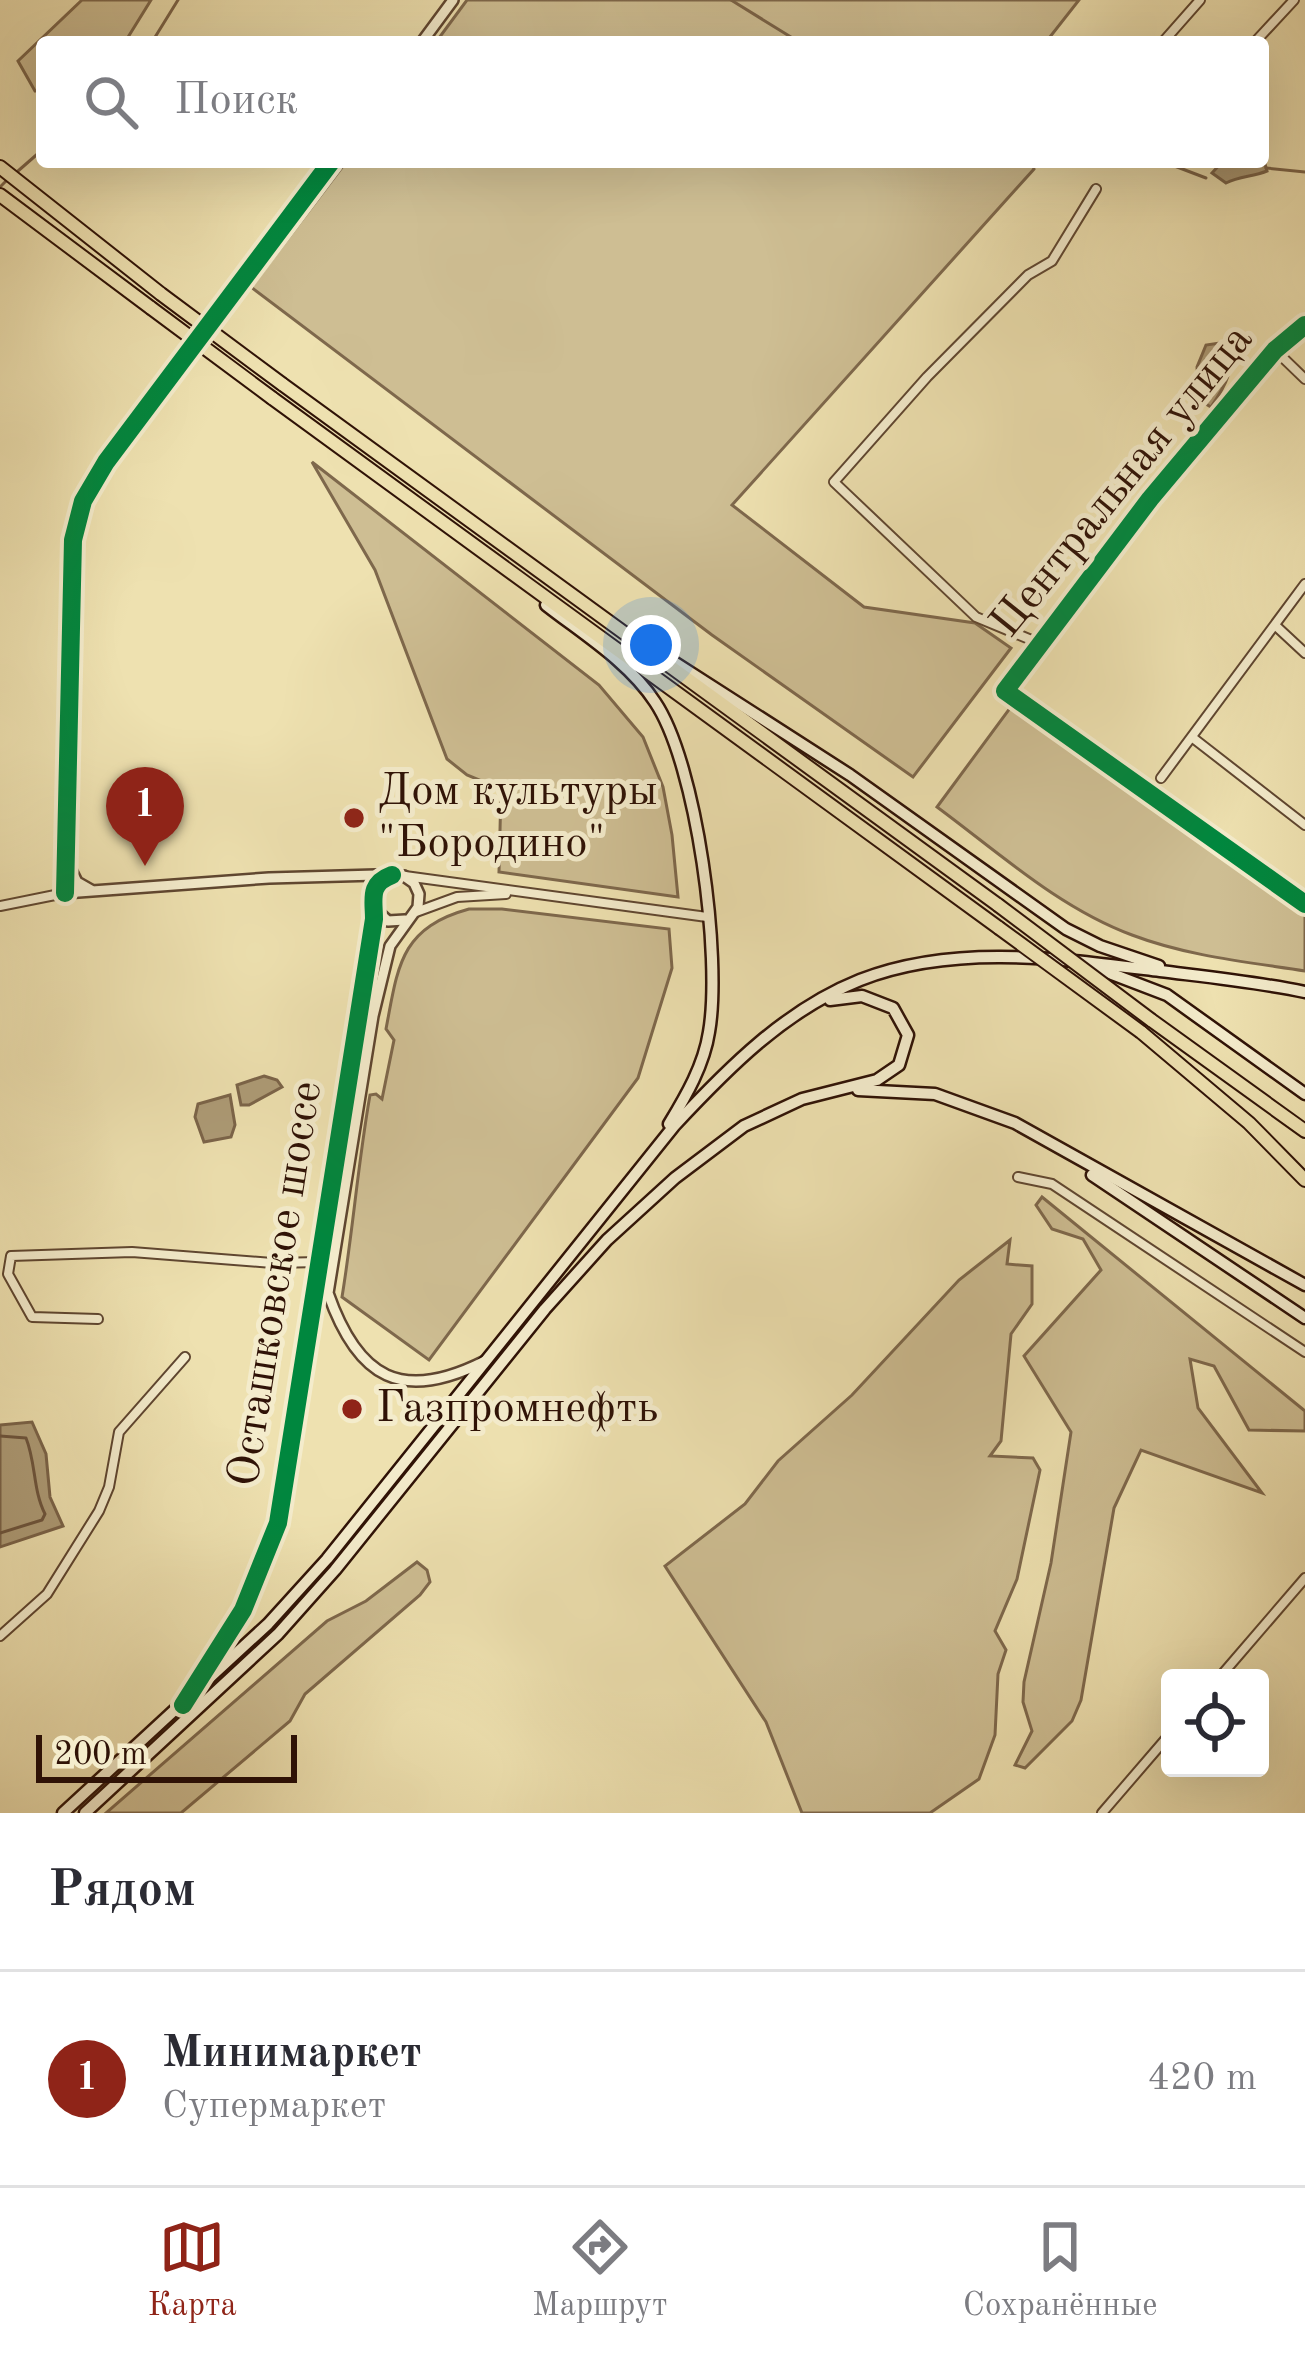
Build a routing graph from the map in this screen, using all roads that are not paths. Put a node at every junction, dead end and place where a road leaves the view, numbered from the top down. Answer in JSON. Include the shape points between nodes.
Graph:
{"nodes":[{"id":1,"x":453,"y":0,"type":"edge"},
{"id":2,"x":1200,"y":0,"type":"edge"},
{"id":3,"x":1294,"y":0,"type":"edge"},
{"id":4,"x":426,"y":36,"type":"edge"},
{"id":5,"x":1167,"y":36,"type":"edge"},
{"id":6,"x":1261,"y":36,"type":"edge"},
{"id":7,"x":0,"y":167,"type":"edge"},
{"id":8,"x":327,"y":168,"type":"edge"},
{"id":9,"x":1096,"y":189,"type":"dead end"},
{"id":10,"x":0,"y":195,"type":"edge"},
{"id":11,"x":1305,"y":325,"type":"edge"},
{"id":12,"x":1275,"y":350,"type":"junction"},
{"id":13,"x":1305,"y":379,"type":"edge"},
{"id":14,"x":487,"y":558,"type":"junction"},
{"id":15,"x":1305,"y":584,"type":"edge"},
{"id":16,"x":609,"y":621,"type":"junction"},
{"id":17,"x":1276,"y":627,"type":"junction"},
{"id":18,"x":1041,"y":644,"type":"junction"},
{"id":19,"x":1305,"y":653,"type":"edge"},
{"id":20,"x":1193,"y":737,"type":"junction"},
{"id":21,"x":1161,"y":778,"type":"dead end"},
{"id":22,"x":1305,"y":825,"type":"edge"},
{"id":23,"x":66,"y":859,"type":"junction"},
{"id":24,"x":398,"y":876,"type":"junction"},
{"id":25,"x":353,"y":878,"type":"junction"},
{"id":26,"x":96,"y":891,"type":"junction"},
{"id":27,"x":65,"y":893,"type":"junction"},
{"id":28,"x":520,"y":894,"type":"junction"},
{"id":29,"x":373,"y":902,"type":"junction"},
{"id":30,"x":1305,"y":904,"type":"edge"},
{"id":31,"x":0,"y":906,"type":"edge"},
{"id":32,"x":410,"y":916,"type":"junction"},
{"id":33,"x":707,"y":917,"type":"junction"},
{"id":34,"x":1063,"y":959,"type":"junction"},
{"id":35,"x":1185,"y":974,"type":"junction"},
{"id":36,"x":1305,"y":992,"type":"edge"},
{"id":37,"x":805,"y":1010,"type":"junction"},
{"id":38,"x":836,"y":1091,"type":"junction"},
{"id":39,"x":1305,"y":1094,"type":"edge"},
{"id":40,"x":1015,"y":1123,"type":"junction"},
{"id":41,"x":1303,"y":1130,"type":"edge"},
{"id":42,"x":648,"y":1156,"type":"junction"},
{"id":43,"x":1018,"y":1177,"type":"dead end"},
{"id":44,"x":1305,"y":1180,"type":"edge"},
{"id":45,"x":320,"y":1262,"type":"junction"},
{"id":46,"x":1305,"y":1286,"type":"edge"},
{"id":47,"x":1305,"y":1318,"type":"edge"},
{"id":48,"x":98,"y":1319,"type":"dead end"},
{"id":49,"x":1305,"y":1352,"type":"edge"},
{"id":50,"x":185,"y":1357,"type":"dead end"},
{"id":51,"x":485,"y":1361,"type":"junction"},
{"id":52,"x":1305,"y":1578,"type":"edge"},
{"id":53,"x":0,"y":1636,"type":"edge"},
{"id":54,"x":1227,"y":1669,"type":"edge"},
{"id":55,"x":187,"y":1708,"type":"junction"},
{"id":56,"x":1161,"y":1744,"type":"edge"},
{"id":57,"x":63,"y":1813,"type":"edge"},
{"id":58,"x":85,"y":1813,"type":"edge"},
{"id":59,"x":1102,"y":1813,"type":"edge"}],
"edges":[{"from":1,"to":4,"type":"street"},
{"from":2,"to":5,"type":"street"},
{"from":3,"to":6,"type":"street"},
{"from":7,"to":16,"type":"main road","bridge":true},
{"from":8,"to":23,"type":"street","via":[[83,501],[73,540]]},
{"from":9,"to":18,"type":"street","via":[[1052,261],[1028,275],[927,377],[834,482],[976,617]]},
{"from":10,"to":14,"type":"main road","bridge":true},
{"from":11,"to":12,"type":"street","name":"Центральная улица"},
{"from":12,"to":13,"type":"street"},
{"from":12,"to":18,"type":"street","name":"Центральная улица"},
{"from":14,"to":33,"type":"main road","via":[[628,669],[654,699],[682,754]]},
{"from":14,"to":44,"type":"main road","bridge":true,"via":[[1141,1032]]},
{"from":15,"to":17,"type":"street"},
{"from":16,"to":35,"type":"main road","via":[[766,718],[1066,929]]},
{"from":16,"to":41,"type":"main road","bridge":true},
{"from":17,"to":19,"type":"street"},
{"from":17,"to":20,"type":"street"},
{"from":18,"to":30,"type":"street","name":"Центральная улица","via":[[1005,692]]},
{"from":20,"to":21,"type":"street"},
{"from":20,"to":22,"type":"street"},
{"from":23,"to":26,"type":"street","via":[[77,882]]},
{"from":23,"to":27,"type":"street"},
{"from":24,"to":25,"type":"street"},
{"from":24,"to":28,"type":"street"},
{"from":24,"to":29,"type":"street","via":[[376,885]]},
{"from":24,"to":32,"type":"street","via":[[419,894]]},
{"from":25,"to":26,"type":"street"},
{"from":25,"to":29,"type":"street"},
{"from":26,"to":27,"type":"street"},
{"from":27,"to":31,"type":"street"},
{"from":28,"to":32,"type":"street","via":[[458,897]]},
{"from":28,"to":33,"type":"street"},
{"from":29,"to":32,"type":"street","via":[[388,921]]},
{"from":29,"to":45,"type":"street","name":"Осташковское шоссе"},
{"from":32,"to":51,"type":"street","name":"Осташковское шоссе","via":[[390,946],[376,1000],[328,1293],[357,1354],[382,1373],[431,1382]]},
{"from":33,"to":42,"type":"main road","via":[[709,1037],[698,1072]]},
{"from":34,"to":35,"type":"main road"},
{"from":34,"to":37,"type":"main road","via":[[953,959],[903,968]]},
{"from":34,"to":39,"type":"main road","via":[[1167,995]]},
{"from":35,"to":36,"type":"main road"},
{"from":37,"to":38,"type":"main road","via":[[862,996],[893,1008],[905,1023],[899,1065]]},
{"from":37,"to":42,"type":"main road","via":[[723,1072]]},
{"from":38,"to":40,"type":"main road","via":[[934,1094]]},
{"from":38,"to":55,"type":"main road","via":[[744,1126],[607,1240],[278,1634]]},
{"from":40,"to":46,"type":"main road"},
{"from":40,"to":47,"type":"main road"},
{"from":42,"to":51,"type":"main road"},
{"from":43,"to":49,"type":"street","via":[[1052,1184]]},
{"from":45,"to":48,"type":"street","via":[[132,1252],[11,1256],[8,1274],[32,1317]]},
{"from":45,"to":55,"type":"street","name":"Осташковское шоссе","via":[[272,1544]]},
{"from":50,"to":53,"type":"street","via":[[119,1432],[100,1511],[47,1594]]},
{"from":51,"to":55,"type":"main road","via":[[327,1559]]},
{"from":52,"to":54,"type":"street"},
{"from":55,"to":57,"type":"main road","name":"Осташковское шоссе"},
{"from":55,"to":58,"type":"main road","name":"Осташковское шоссе"},
{"from":56,"to":59,"type":"street"}]}
